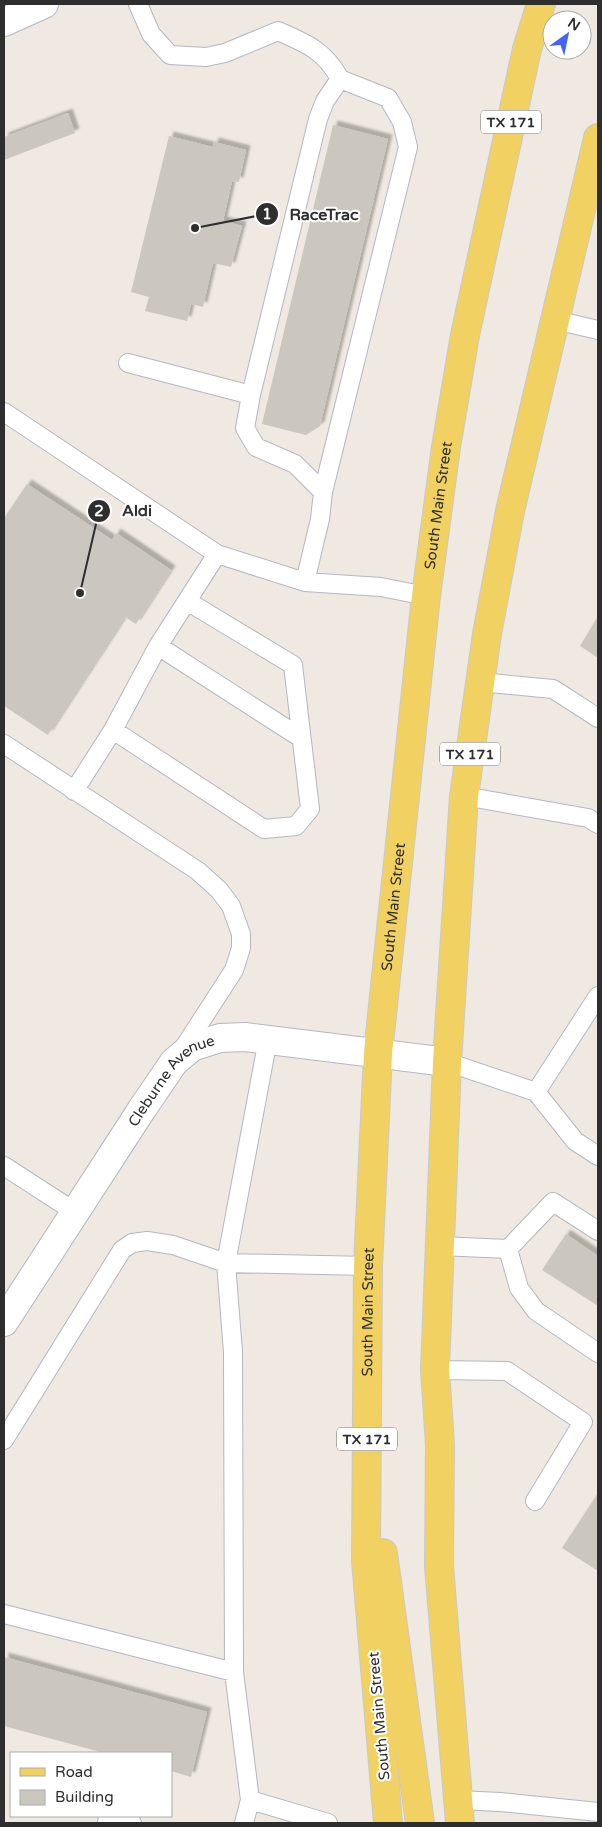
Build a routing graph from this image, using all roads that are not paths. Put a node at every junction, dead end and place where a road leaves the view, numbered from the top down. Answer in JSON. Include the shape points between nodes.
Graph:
{"nodes":[{"id":1,"x":44,"y":4,"type":"edge"},
{"id":2,"x":138,"y":4,"type":"edge"},
{"id":3,"x":523,"y":4,"type":"edge"},
{"id":4,"x":541,"y":4,"type":"edge"},
{"id":5,"x":4,"y":22,"type":"edge"},
{"id":6,"x":527,"y":49,"type":"junction"},
{"id":7,"x":340,"y":79,"type":"junction"},
{"id":8,"x":598,"y":138,"type":"edge"},
{"id":9,"x":555,"y":320,"type":"junction"},
{"id":10,"x":598,"y":330,"type":"edge"},
{"id":11,"x":128,"y":363,"type":"dead end"},
{"id":12,"x":252,"y":394,"type":"junction"},
{"id":13,"x":4,"y":412,"type":"edge"},
{"id":14,"x":323,"y":492,"type":"junction"},
{"id":15,"x":217,"y":554,"type":"junction"},
{"id":16,"x":305,"y":582,"type":"junction"},
{"id":17,"x":426,"y":596,"type":"junction"},
{"id":18,"x":187,"y":601,"type":"junction"},
{"id":19,"x":158,"y":646,"type":"junction"},
{"id":20,"x":480,"y":682,"type":"junction"},
{"id":21,"x":598,"y":718,"type":"edge"},
{"id":22,"x":113,"y":730,"type":"junction"},
{"id":23,"x":301,"y":738,"type":"junction"},
{"id":24,"x":4,"y":744,"type":"edge"},
{"id":25,"x":74,"y":792,"type":"junction"},
{"id":26,"x":464,"y":796,"type":"junction"},
{"id":27,"x":598,"y":824,"type":"edge"},
{"id":28,"x":598,"y":996,"type":"edge"},
{"id":29,"x":268,"y":1039,"type":"junction"},
{"id":30,"x":378,"y":1053,"type":"junction"},
{"id":31,"x":174,"y":1062,"type":"junction"},
{"id":32,"x":446,"y":1062,"type":"junction"},
{"id":33,"x":536,"y":1092,"type":"junction"},
{"id":34,"x":598,"y":1156,"type":"edge"},
{"id":35,"x":4,"y":1166,"type":"edge"},
{"id":36,"x":76,"y":1212,"type":"junction"},
{"id":37,"x":598,"y":1231,"type":"edge"},
{"id":38,"x":440,"y":1246,"type":"junction"},
{"id":39,"x":508,"y":1249,"type":"junction"},
{"id":40,"x":226,"y":1263,"type":"junction"},
{"id":41,"x":368,"y":1266,"type":"junction"},
{"id":42,"x":4,"y":1322,"type":"edge"},
{"id":43,"x":598,"y":1352,"type":"edge"},
{"id":44,"x":435,"y":1370,"type":"junction"},
{"id":45,"x":4,"y":1440,"type":"edge"},
{"id":46,"x":367,"y":1440,"type":"junction"},
{"id":47,"x":535,"y":1502,"type":"dead end"},
{"id":48,"x":4,"y":1614,"type":"edge"},
{"id":49,"x":234,"y":1672,"type":"junction"},
{"id":50,"x":250,"y":1800,"type":"junction"},
{"id":51,"x":459,"y":1812,"type":"edge"},
{"id":52,"x":598,"y":1812,"type":"edge"},
{"id":53,"x":111,"y":1817,"type":"edge"},
{"id":54,"x":132,"y":1823,"type":"edge"},
{"id":55,"x":244,"y":1823,"type":"edge"},
{"id":56,"x":328,"y":1823,"type":"edge"},
{"id":57,"x":388,"y":1823,"type":"edge"},
{"id":58,"x":420,"y":1823,"type":"edge"}],
"edges":[{"from":1,"to":5,"type":"street"},
{"from":2,"to":7,"type":"lane","via":[[151,34],[170,55],[206,57],[225,53],[278,31],[322,54]]},
{"from":3,"to":6,"type":"main road"},
{"from":4,"to":6,"type":"main road","name":"South Main Street","number":"TX 171"},
{"from":6,"to":17,"type":"main road","name":"South Main Street","number":"TX 171","via":[[465,334]]},
{"from":7,"to":12,"type":"lane","via":[[318,118]]},
{"from":7,"to":14,"type":"lane","via":[[388,98],[402,122],[408,147]]},
{"from":8,"to":9,"type":"main road","number":"TX 171"},
{"from":9,"to":10,"type":"lane"},
{"from":9,"to":20,"type":"main road","number":"TX 171","via":[[510,511]]},
{"from":11,"to":12,"type":"lane"},
{"from":12,"to":14,"type":"lane","via":[[246,428],[256,447],[295,464]]},
{"from":13,"to":15,"type":"lane"},
{"from":14,"to":16,"type":"lane"},
{"from":15,"to":16,"type":"lane"},
{"from":15,"to":18,"type":"lane"},
{"from":16,"to":17,"type":"lane","via":[[380,587]]},
{"from":17,"to":30,"type":"main road","name":"South Main Street","number":"TX 171"},
{"from":18,"to":19,"type":"lane"},
{"from":18,"to":23,"type":"lane","via":[[293,665]]},
{"from":19,"to":22,"type":"lane"},
{"from":19,"to":23,"type":"lane"},
{"from":20,"to":21,"type":"lane","via":[[553,689]]},
{"from":20,"to":26,"type":"main road","number":"TX 171"},
{"from":22,"to":23,"type":"lane","via":[[264,829],[296,826],[310,809]]},
{"from":22,"to":25,"type":"lane"},
{"from":24,"to":25,"type":"lane"},
{"from":25,"to":31,"type":"lane","via":[[198,872],[219,890],[237,920],[242,934],[234,970]]},
{"from":26,"to":27,"type":"lane","via":[[588,818]]},
{"from":26,"to":32,"type":"main road","number":"TX 171"},
{"from":28,"to":33,"type":"lane"},
{"from":29,"to":30,"type":"street","name":"Cleburne Avenue"},
{"from":29,"to":31,"type":"street","name":"Cleburne Avenue","via":[[220,1038],[192,1047]]},
{"from":29,"to":40,"type":"lane"},
{"from":30,"to":32,"type":"street","name":"Cleburne Avenue"},
{"from":30,"to":41,"type":"main road","name":"South Main Street","number":"TX 171"},
{"from":31,"to":36,"type":"street","name":"Cleburne Avenue"},
{"from":32,"to":33,"type":"lane"},
{"from":32,"to":38,"type":"main road","number":"TX 171"},
{"from":33,"to":34,"type":"lane","via":[[574,1141]]},
{"from":35,"to":36,"type":"lane"},
{"from":36,"to":42,"type":"street","name":"Cleburne Avenue"},
{"from":37,"to":39,"type":"lane","via":[[553,1202]]},
{"from":38,"to":39,"type":"lane"},
{"from":38,"to":44,"type":"main road","number":"TX 171"},
{"from":39,"to":43,"type":"lane","via":[[519,1288],[536,1311]]},
{"from":40,"to":41,"type":"lane"},
{"from":40,"to":45,"type":"lane","via":[[160,1242],[132,1243],[122,1250]]},
{"from":40,"to":49,"type":"lane","via":[[234,1352]]},
{"from":41,"to":46,"type":"main road","name":"South Main Street","number":"TX 171"},
{"from":44,"to":47,"type":"lane","via":[[507,1371],[583,1422]]},
{"from":44,"to":51,"type":"main road","number":"TX 171","via":[[440,1445],[439,1566]]},
{"from":46,"to":57,"type":"main road","name":"South Main Street","number":"TX 171","via":[[366,1560]]},
{"from":46,"to":58,"type":"main road"},
{"from":48,"to":49,"type":"lane"},
{"from":49,"to":50,"type":"lane"},
{"from":50,"to":55,"type":"lane"},
{"from":50,"to":56,"type":"lane"},
{"from":51,"to":52,"type":"lane","via":[[500,1802]]},
{"from":53,"to":54,"type":"lane"}]}
